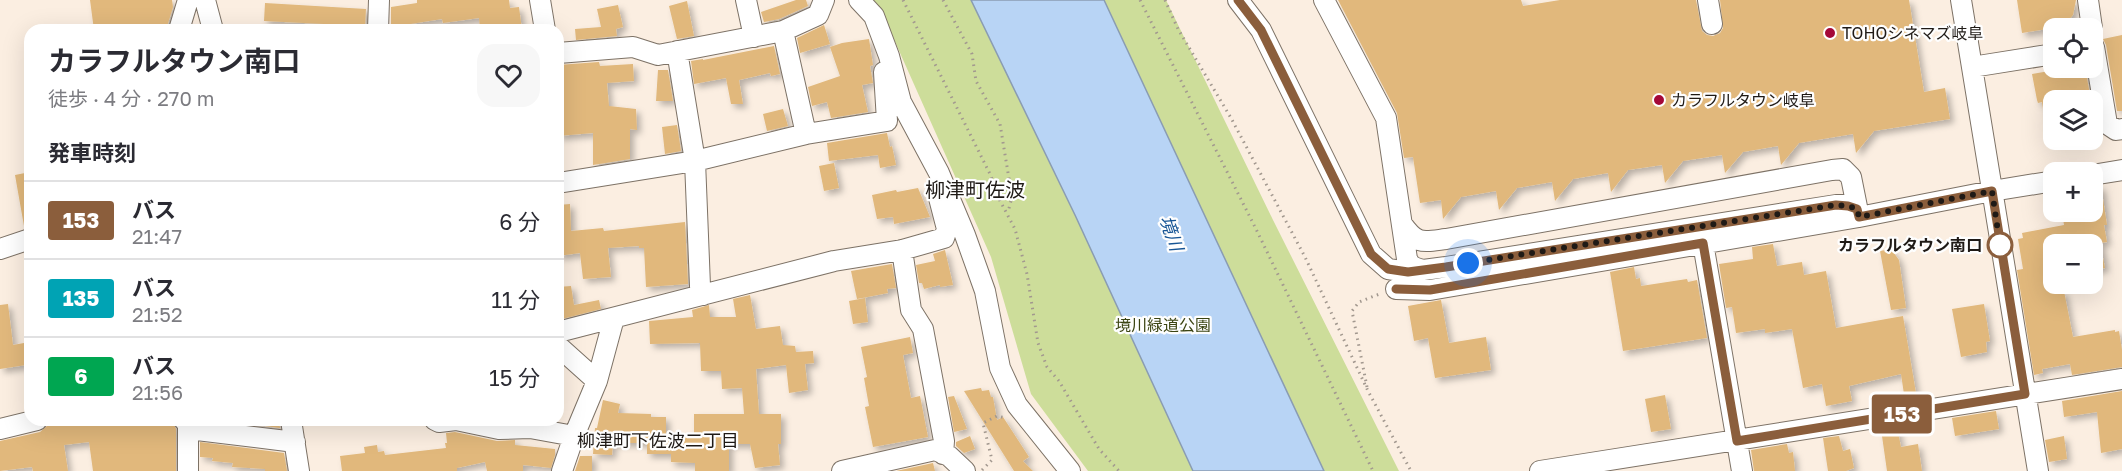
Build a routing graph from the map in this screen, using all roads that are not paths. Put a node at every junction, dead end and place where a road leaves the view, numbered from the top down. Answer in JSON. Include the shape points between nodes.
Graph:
{"nodes":[{"id":1,"x":188,"y":0,"type":"edge"},
{"id":2,"x":205,"y":0,"type":"edge"},
{"id":3,"x":379,"y":0,"type":"edge"},
{"id":4,"x":540,"y":0,"type":"edge"},
{"id":5,"x":746,"y":0,"type":"edge"},
{"id":6,"x":824,"y":0,"type":"edge"},
{"id":7,"x":859,"y":0,"type":"edge"},
{"id":8,"x":1238,"y":0,"type":"edge"},
{"id":9,"x":1324,"y":0,"type":"edge"},
{"id":10,"x":1708,"y":0,"type":"edge"},
{"id":11,"x":1961,"y":0,"type":"edge"},
{"id":12,"x":2088,"y":0,"type":"edge"},
{"id":13,"x":2090,"y":18,"type":"edge"},
{"id":14,"x":181,"y":24,"type":"edge"},
{"id":15,"x":211,"y":24,"type":"edge"},
{"id":16,"x":378,"y":24,"type":"edge"},
{"id":17,"x":544,"y":24,"type":"edge"},
{"id":18,"x":1712,"y":24,"type":"dead end"},
{"id":19,"x":783,"y":32,"type":"junction"},
{"id":20,"x":754,"y":37,"type":"junction"},
{"id":21,"x":677,"y":51,"type":"junction"},
{"id":22,"x":564,"y":53,"type":"edge"},
{"id":23,"x":889,"y":56,"type":"junction"},
{"id":24,"x":2043,"y":56,"type":"edge"},
{"id":25,"x":1972,"y":67,"type":"junction"},
{"id":26,"x":2099,"y":78,"type":"edge"},
{"id":27,"x":2122,"y":129,"type":"edge"},
{"id":28,"x":806,"y":134,"type":"junction"},
{"id":29,"x":695,"y":161,"type":"junction"},
{"id":30,"x":2122,"y":171,"type":"edge"},
{"id":31,"x":939,"y":173,"type":"junction"},
{"id":32,"x":2103,"y":174,"type":"edge"},
{"id":33,"x":564,"y":182,"type":"edge"},
{"id":34,"x":2043,"y":183,"type":"edge"},
{"id":35,"x":1992,"y":191,"type":"junction"},
{"id":36,"x":1858,"y":213,"type":"junction"},
{"id":37,"x":1402,"y":224,"type":"junction"},
{"id":38,"x":24,"y":241,"type":"edge"},
{"id":39,"x":1703,"y":243,"type":"junction"},
{"id":40,"x":0,"y":249,"type":"edge"},
{"id":41,"x":902,"y":250,"type":"junction"},
{"id":42,"x":1422,"y":270,"type":"junction"},
{"id":43,"x":1396,"y":289,"type":"road end"},
{"id":44,"x":703,"y":295,"type":"junction"},
{"id":45,"x":614,"y":318,"type":"junction"},
{"id":46,"x":564,"y":330,"type":"edge"},
{"id":47,"x":564,"y":351,"type":"edge"},
{"id":48,"x":2122,"y":379,"type":"edge"},
{"id":49,"x":597,"y":381,"type":"junction"},
{"id":50,"x":2025,"y":394,"type":"junction"},
{"id":51,"x":24,"y":423,"type":"edge"},
{"id":52,"x":186,"y":426,"type":"edge"},
{"id":53,"x":192,"y":426,"type":"edge"},
{"id":54,"x":292,"y":426,"type":"edge"},
{"id":55,"x":485,"y":426,"type":"edge"},
{"id":56,"x":0,"y":429,"type":"edge"},
{"id":57,"x":574,"y":436,"type":"junction"},
{"id":58,"x":1737,"y":441,"type":"junction"},
{"id":59,"x":295,"y":442,"type":"junction"},
{"id":60,"x":943,"y":454,"type":"junction"},
{"id":61,"x":1068,"y":470,"type":"edge"},
{"id":62,"x":188,"y":471,"type":"edge"},
{"id":63,"x":299,"y":471,"type":"edge"},
{"id":64,"x":562,"y":471,"type":"edge"},
{"id":65,"x":842,"y":471,"type":"edge"},
{"id":66,"x":965,"y":471,"type":"edge"},
{"id":67,"x":1540,"y":471,"type":"edge"},
{"id":68,"x":1742,"y":471,"type":"edge"},
{"id":69,"x":2038,"y":471,"type":"edge"}],
"edges":[{"from":1,"to":14,"type":"street"},
{"from":2,"to":15,"type":"street"},
{"from":3,"to":16,"type":"street"},
{"from":4,"to":17,"type":"street"},
{"from":5,"to":20,"type":"street"},
{"from":6,"to":19,"type":"street","via":[[818,15]]},
{"from":7,"to":23,"type":"street","via":[[874,16]]},
{"from":8,"to":42,"type":"street","via":[[1261,30],[1371,254],[1388,269]]},
{"from":9,"to":37,"type":"street","via":[[1386,118]]},
{"from":10,"to":18,"type":"street"},
{"from":11,"to":25,"type":"street"},
{"from":12,"to":13,"type":"street"},
{"from":19,"to":20,"type":"street"},
{"from":19,"to":28,"type":"street"},
{"from":20,"to":21,"type":"street"},
{"from":21,"to":22,"type":"street","via":[[658,55],[633,47]]},
{"from":21,"to":29,"type":"street"},
{"from":23,"to":28,"type":"street","via":[[883,62],[887,121]]},
{"from":23,"to":31,"type":"street","via":[[901,102]]},
{"from":24,"to":25,"type":"street"},
{"from":25,"to":35,"type":"street"},
{"from":26,"to":27,"type":"street","via":[[2107,124]]},
{"from":28,"to":29,"type":"street"},
{"from":29,"to":33,"type":"street"},
{"from":29,"to":44,"type":"street"},
{"from":30,"to":32,"type":"street"},
{"from":31,"to":41,"type":"street","via":[[933,175],[947,230],[944,238]]},
{"from":31,"to":61,"type":"street","via":[[986,291],[1000,368],[1017,405]]},
{"from":34,"to":35,"type":"street"},
{"from":35,"to":36,"type":"street"},
{"from":35,"to":50,"type":"street"},
{"from":36,"to":37,"type":"street","via":[[1851,177],[1843,170],[1832,170],[1446,239],[1419,242]]},
{"from":36,"to":39,"type":"street"},
{"from":36,"to":42,"type":"street","via":[[1848,206],[1836,205]]},
{"from":37,"to":42,"type":"street","via":[[1407,259],[1411,266]]},
{"from":38,"to":40,"type":"street"},
{"from":39,"to":43,"type":"street","via":[[1430,290]]},
{"from":39,"to":58,"type":"street"},
{"from":41,"to":44,"type":"street","via":[[834,261]]},
{"from":41,"to":60,"type":"street","via":[[911,310],[923,329],[944,441]]},
{"from":44,"to":45,"type":"street"},
{"from":45,"to":46,"type":"street"},
{"from":45,"to":49,"type":"street"},
{"from":47,"to":49,"type":"street"},
{"from":48,"to":50,"type":"street"},
{"from":49,"to":57,"type":"street"},
{"from":50,"to":58,"type":"street"},
{"from":50,"to":69,"type":"street"},
{"from":51,"to":56,"type":"street"},
{"from":52,"to":62,"type":"street"},
{"from":53,"to":59,"type":"street","via":[[197,430]]},
{"from":54,"to":59,"type":"street"},
{"from":55,"to":57,"type":"street","via":[[530,428]]},
{"from":57,"to":64,"type":"street"},
{"from":58,"to":67,"type":"street"},
{"from":58,"to":68,"type":"street"},
{"from":59,"to":63,"type":"street"},
{"from":60,"to":65,"type":"street","via":[[935,450]]},
{"from":60,"to":66,"type":"street"}]}
